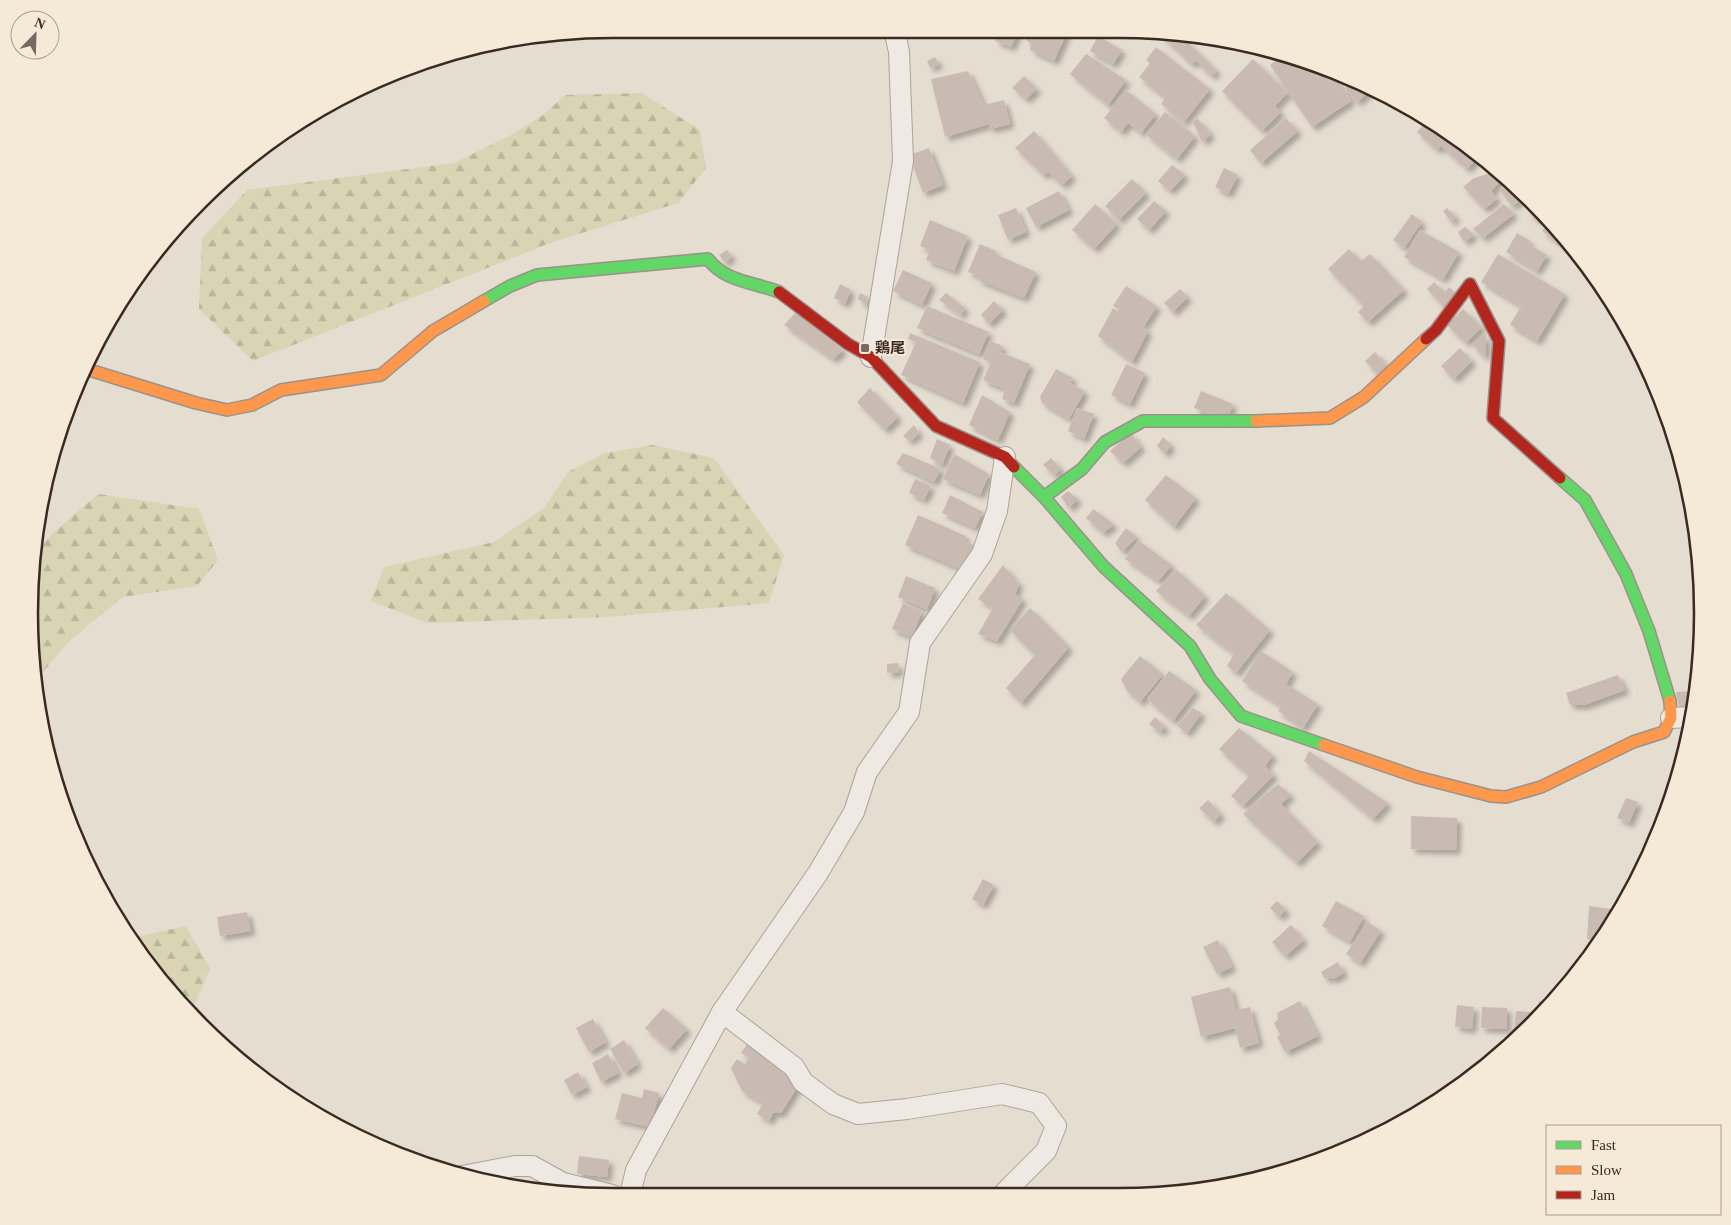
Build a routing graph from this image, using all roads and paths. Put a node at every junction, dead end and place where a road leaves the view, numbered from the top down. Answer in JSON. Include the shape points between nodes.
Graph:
{"nodes":[{"id":1,"x":896,"y":38,"type":"edge"},
{"id":2,"x":871,"y":357,"type":"junction"},
{"id":3,"x":91,"y":371,"type":"edge"},
{"id":4,"x":1005,"y":458,"type":"junction"},
{"id":5,"x":1044,"y":497,"type":"junction"},
{"id":6,"x":1680,"y":718,"type":"edge"},
{"id":7,"x":722,"y":1012,"type":"junction"},
{"id":8,"x":483,"y":1172,"type":"edge"},
{"id":9,"x":575,"y":1186,"type":"edge"},
{"id":10,"x":632,"y":1188,"type":"edge"},
{"id":11,"x":1009,"y":1188,"type":"edge"}],
"edges":[{"from":1,"to":2,"type":"street","via":[[903,161]]},
{"from":2,"to":3,"type":"street","via":[[848,344],[782,293],[742,282],[716,270],[708,259],[537,275],[510,286],[433,331],[381,375],[281,390],[252,405],[227,410]]},
{"from":2,"to":4,"type":"street","via":[[936,426]]},
{"from":4,"to":5,"type":"street"},
{"from":4,"to":7,"type":"street","via":[[997,511],[982,554],[920,643],[908,712],[867,772],[854,812],[818,873]]},
{"from":5,"to":6,"type":"street","via":[[1104,567],[1190,646],[1210,679],[1241,716],[1417,777],[1506,797],[1542,787],[1633,742],[1664,732]]},
{"from":5,"to":6,"type":"street","via":[[1082,469],[1104,442],[1143,421],[1330,418],[1364,397],[1436,330],[1470,284],[1499,341],[1493,418],[1585,500],[1626,574],[1649,631],[1672,704]]},
{"from":7,"to":10,"type":"street","via":[[636,1170]]},
{"from":7,"to":11,"type":"street","via":[[794,1068],[803,1082],[833,1104],[858,1114],[1002,1094],[1039,1103],[1056,1126],[1046,1151]]},
{"from":8,"to":9,"type":"street","via":[[532,1166]]}]}
